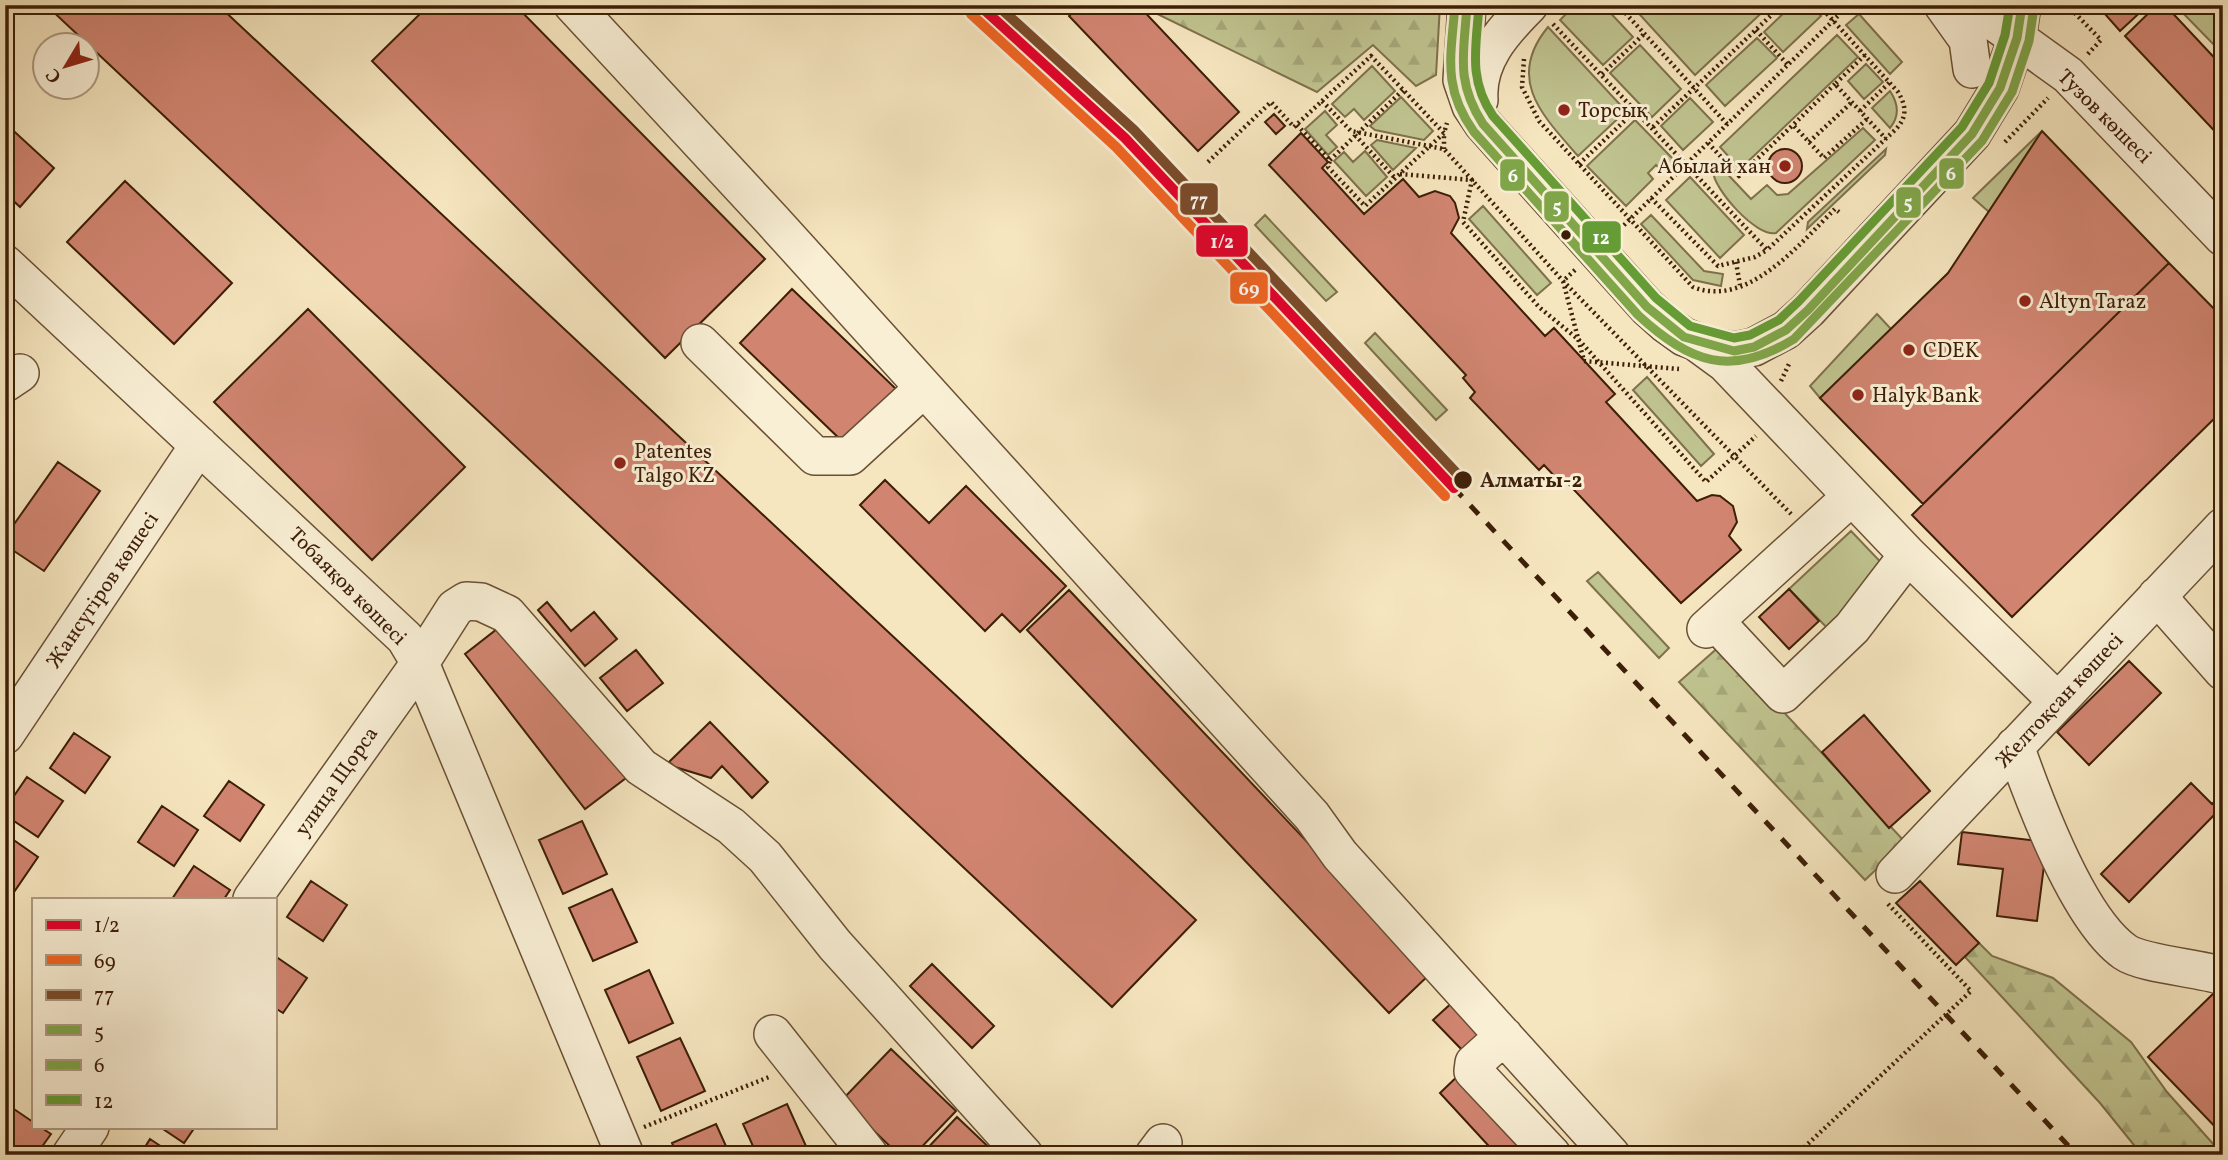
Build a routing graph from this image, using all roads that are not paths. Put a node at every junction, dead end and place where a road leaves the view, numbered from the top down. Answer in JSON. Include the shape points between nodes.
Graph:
{"nodes":[{"id":1,"x":573,"y":5,"type":"edge"},
{"id":2,"x":1466,"y":5,"type":"edge"},
{"id":3,"x":1943,"y":5,"type":"edge"},
{"id":4,"x":1979,"y":5,"type":"edge"},
{"id":5,"x":2019,"y":22,"type":"edge"},
{"id":6,"x":1528,"y":26,"type":"edge"},
{"id":7,"x":1972,"y":69,"type":"dead end"},
{"id":8,"x":1489,"y":131,"type":"junction"},
{"id":9,"x":2223,"y":237,"type":"edge"},
{"id":10,"x":5,"y":264,"type":"edge"},
{"id":11,"x":700,"y":343,"type":"dead end"},
{"id":12,"x":1689,"y":355,"type":"junction"},
{"id":13,"x":924,"y":387,"type":"junction"},
{"id":14,"x":199,"y":445,"type":"junction"},
{"id":15,"x":1851,"y":498,"type":"junction"},
{"id":16,"x":2223,"y":527,"type":"edge"},
{"id":17,"x":1908,"y":555,"type":"junction"},
{"id":18,"x":2157,"y":596,"type":"junction"},
{"id":19,"x":420,"y":663,"type":"junction"},
{"id":20,"x":2223,"y":671,"type":"edge"},
{"id":21,"x":2057,"y":701,"type":"junction"},
{"id":22,"x":5,"y":735,"type":"edge"},
{"id":23,"x":2015,"y":746,"type":"junction"},
{"id":24,"x":1895,"y":874,"type":"dead end"},
{"id":25,"x":253,"y":898,"type":"edge"},
{"id":26,"x":2223,"y":976,"type":"edge"},
{"id":27,"x":773,"y":1034,"type":"dead end"},
{"id":28,"x":1504,"y":1035,"type":"junction"},
{"id":29,"x":89,"y":1128,"type":"edge"},
{"id":30,"x":621,"y":1147,"type":"edge"},
{"id":31,"x":1599,"y":1151,"type":"edge"},
{"id":32,"x":71,"y":1155,"type":"edge"},
{"id":33,"x":869,"y":1155,"type":"edge"},
{"id":34,"x":1024,"y":1155,"type":"edge"},
{"id":35,"x":1552,"y":1155,"type":"edge"}],
"edges":[{"from":1,"to":13,"type":"street"},
{"from":2,"to":8,"type":"street","via":[[1462,80],[1471,106]]},
{"from":3,"to":7,"type":"street","via":[[1968,40]]},
{"from":4,"to":5,"type":"street","name":"Тузов көшесі","via":[[1993,21]]},
{"from":5,"to":9,"type":"street","name":"Тузов көшесі"},
{"from":5,"to":12,"type":"street","via":[[2000,88],[1972,134],[1808,310],[1786,330],[1754,347]]},
{"from":6,"to":8,"type":"street","via":[[1484,62],[1478,98]]},
{"from":8,"to":12,"type":"street"},
{"from":10,"to":14,"type":"street","name":"Тобаяқов көшесі"},
{"from":11,"to":13,"type":"street","via":[[815,456],[850,456]]},
{"from":12,"to":15,"type":"street","via":[[1725,363]]},
{"from":13,"to":28,"type":"street"},
{"from":14,"to":19,"type":"street","name":"Тобаяқов көшесі","via":[[381,613],[405,638]]},
{"from":14,"to":22,"type":"street","name":"Жансүгіров көшесі"},
{"from":15,"to":17,"type":"street"},
{"from":15,"to":17,"type":"street","via":[[1710,625],[1783,694],[1852,628]]},
{"from":16,"to":18,"type":"street","name":"Желтоқсан көшесі"},
{"from":17,"to":21,"type":"street"},
{"from":18,"to":20,"type":"street"},
{"from":18,"to":21,"type":"street","name":"Желтоқсан көшесі"},
{"from":19,"to":25,"type":"street","name":"улица Щорса"},
{"from":19,"to":30,"type":"street","name":"Тобаяқов көшесі"},
{"from":19,"to":34,"type":"street","name":"улица Щорса","via":[[455,608],[466,601],[481,602],[507,614],[640,767],[731,826],[765,857],[835,945]]},
{"from":21,"to":23,"type":"street","name":"Желтоқсан көшесі"},
{"from":23,"to":24,"type":"street","name":"Желтоқсан көшесі"},
{"from":23,"to":26,"type":"street","via":[[2035,803],[2081,896],[2104,931],[2126,953]]},
{"from":27,"to":33,"type":"street"},
{"from":28,"to":31,"type":"street"},
{"from":28,"to":35,"type":"street","via":[[1474,1063],[1473,1072]]},
{"from":29,"to":32,"type":"street"}]}
